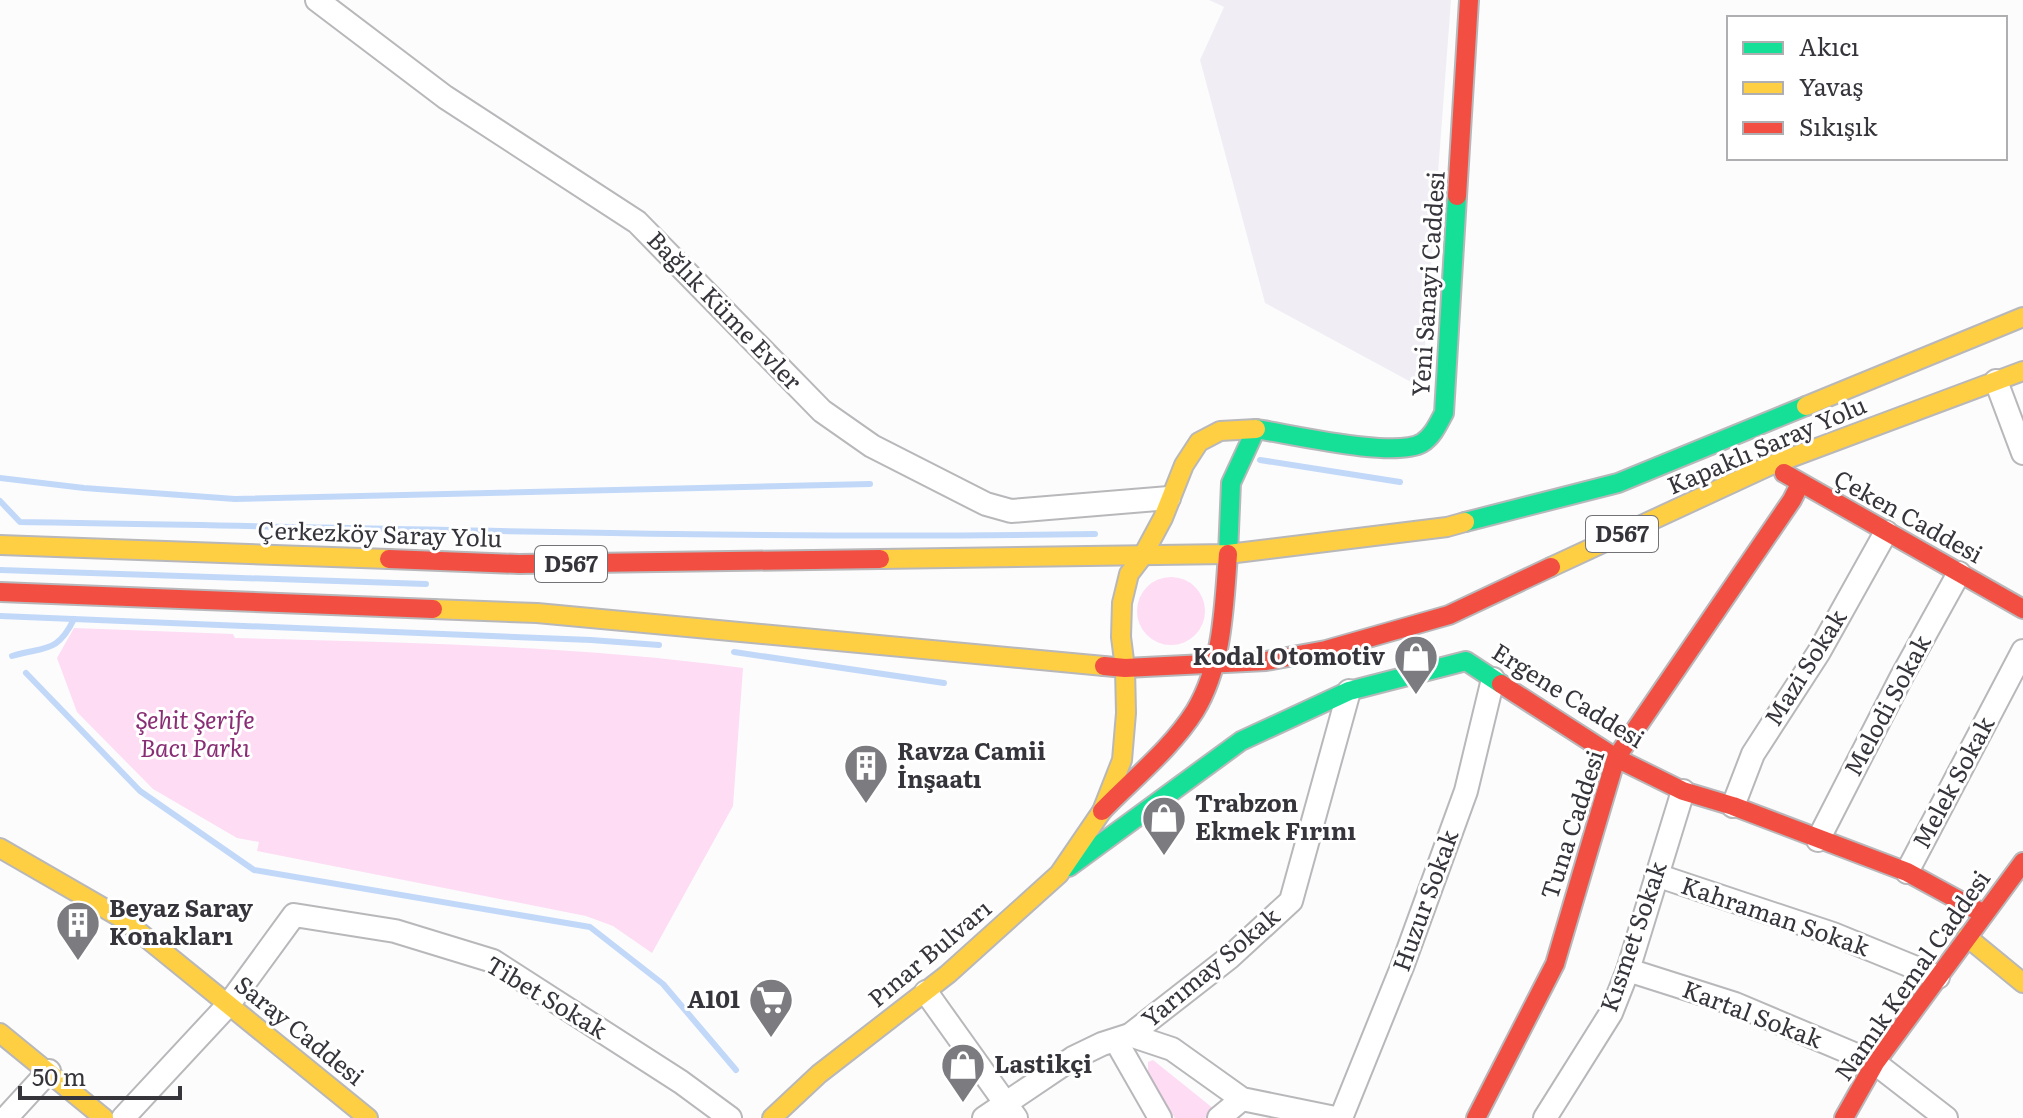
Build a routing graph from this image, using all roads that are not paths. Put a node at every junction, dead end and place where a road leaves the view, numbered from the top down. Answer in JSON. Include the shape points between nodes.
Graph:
{"nodes":[{"id":1,"x":317,"y":0,"type":"edge"},
{"id":2,"x":1469,"y":0,"type":"edge"},
{"id":3,"x":2023,"y":317,"type":"edge"},
{"id":4,"x":2023,"y":371,"type":"edge"},
{"id":5,"x":1996,"y":381,"type":"junction"},
{"id":6,"x":1256,"y":429,"type":"junction"},
{"id":7,"x":2023,"y":453,"type":"edge"},
{"id":8,"x":1771,"y":465,"type":"junction"},
{"id":9,"x":1800,"y":484,"type":"junction"},
{"id":10,"x":1169,"y":498,"type":"junction"},
{"id":11,"x":1886,"y":532,"type":"junction"},
{"id":12,"x":0,"y":545,"type":"edge"},
{"id":13,"x":1228,"y":554,"type":"junction"},
{"id":14,"x":1142,"y":557,"type":"junction"},
{"id":15,"x":1959,"y":573,"type":"junction"},
{"id":16,"x":0,"y":592,"type":"edge"},
{"id":17,"x":2023,"y":609,"type":"edge"},
{"id":18,"x":2023,"y":651,"type":"edge"},
{"id":19,"x":1212,"y":665,"type":"junction"},
{"id":20,"x":1125,"y":668,"type":"junction"},
{"id":21,"x":1493,"y":679,"type":"junction"},
{"id":22,"x":1349,"y":691,"type":"junction"},
{"id":23,"x":1616,"y":758,"type":"junction"},
{"id":24,"x":1683,"y":791,"type":"junction"},
{"id":25,"x":1733,"y":806,"type":"junction"},
{"id":26,"x":1102,"y":811,"type":"junction"},
{"id":27,"x":1818,"y":840,"type":"junction"},
{"id":28,"x":0,"y":848,"type":"edge"},
{"id":29,"x":2023,"y":862,"type":"edge"},
{"id":30,"x":1907,"y":872,"type":"junction"},
{"id":31,"x":1059,"y":874,"type":"junction"},
{"id":32,"x":1656,"y":875,"type":"junction"},
{"id":33,"x":1984,"y":914,"type":"junction"},
{"id":34,"x":1967,"y":937,"type":"junction"},
{"id":35,"x":1628,"y":970,"type":"junction"},
{"id":36,"x":1938,"y":977,"type":"junction"},
{"id":37,"x":2023,"y":983,"type":"edge"},
{"id":38,"x":926,"y":992,"type":"junction"},
{"id":39,"x":229,"y":1004,"type":"junction"},
{"id":40,"x":0,"y":1033,"type":"edge"},
{"id":41,"x":1123,"y":1038,"type":"junction"},
{"id":42,"x":1875,"y":1063,"type":"junction"},
{"id":43,"x":49,"y":1071,"type":"junction"},
{"id":44,"x":1242,"y":1099,"type":"junction"},
{"id":45,"x":1011,"y":1111,"type":"edge"},
{"id":46,"x":6,"y":1118,"type":"edge"},
{"id":47,"x":104,"y":1118,"type":"edge"},
{"id":48,"x":123,"y":1118,"type":"edge"},
{"id":49,"x":368,"y":1118,"type":"edge"},
{"id":50,"x":730,"y":1118,"type":"edge"},
{"id":51,"x":772,"y":1118,"type":"edge"},
{"id":52,"x":984,"y":1118,"type":"edge"},
{"id":53,"x":1160,"y":1118,"type":"edge"},
{"id":54,"x":1219,"y":1118,"type":"edge"},
{"id":55,"x":1338,"y":1118,"type":"edge"},
{"id":56,"x":1476,"y":1118,"type":"edge"},
{"id":57,"x":1545,"y":1118,"type":"edge"},
{"id":58,"x":1844,"y":1118,"type":"edge"},
{"id":59,"x":1946,"y":1118,"type":"edge"}],
"edges":[{"from":1,"to":10,"type":"street","name":"Bağlık Küme Evler","via":[[445,97],[637,222],[822,411],[872,446],[986,504],[1011,511]]},
{"from":2,"to":6,"type":"main road","name":"Yeni Sanayi Caddesi","via":[[1444,413],[1434,434],[1414,448],[1385,449]]},
{"from":3,"to":13,"type":"main road","name":"Kapaklı Saray Yolu","number":"D567","via":[[1618,483],[1447,527]]},
{"from":4,"to":5,"type":"main road","name":"Kapaklı Saray Yolu","number":"D567"},
{"from":5,"to":7,"type":"street"},
{"from":5,"to":8,"type":"main road","name":"Kapaklı Saray Yolu","number":"D567"},
{"from":6,"to":10,"type":"main road","name":"Yeni Sanayi Caddesi","via":[[1220,431],[1199,442]]},
{"from":6,"to":13,"type":"main road","via":[[1231,483]]},
{"from":8,"to":9,"type":"main road","name":"Çeken Caddesi"},
{"from":8,"to":19,"type":"main road","name":"Kapaklı Saray Yolu","number":"D567","via":[[1449,615],[1326,650]]},
{"from":9,"to":11,"type":"main road","name":"Çeken Caddesi"},
{"from":9,"to":23,"type":"main road","name":"Tuna Caddesi"},
{"from":10,"to":14,"type":"main road","name":"Yeni Sanayi Caddesi"},
{"from":11,"to":15,"type":"main road","name":"Çeken Caddesi"},
{"from":11,"to":25,"type":"street","name":"Mazi Sokak","via":[[1819,652],[1753,754]]},
{"from":12,"to":14,"type":"main road","name":"Çerkezköy Saray Yolu","number":"D567","via":[[519,564]]},
{"from":13,"to":14,"type":"main road","number":"D567"},
{"from":13,"to":19,"type":"main road","via":[[1224,613]]},
{"from":14,"to":20,"type":"main road","name":"Yeni Sanayi Caddesi","via":[[1129,574],[1122,603]]},
{"from":15,"to":17,"type":"main road","name":"Çeken Caddesi"},
{"from":15,"to":27,"type":"street","name":"Melodi Sokak"},
{"from":16,"to":20,"type":"main road","number":"D567","via":[[537,613]]},
{"from":18,"to":30,"type":"street","name":"Melek Sokak"},
{"from":19,"to":20,"type":"main road","number":"D567"},
{"from":19,"to":26,"type":"main road","via":[[1204,694],[1187,723]]},
{"from":20,"to":26,"type":"main road","name":"Yeni Sanayi Caddesi","via":[[1122,760]]},
{"from":21,"to":22,"type":"main road","name":"Ergene Caddesi","via":[[1466,661]]},
{"from":21,"to":23,"type":"main road","name":"Ergene Caddesi"},
{"from":21,"to":55,"type":"street","name":"Huzur Sokak","via":[[1466,791],[1402,967]]},
{"from":22,"to":31,"type":"main road","name":"Ergene Caddesi","via":[[1241,741]]},
{"from":22,"to":41,"type":"street","name":"Yarımay Sokak","via":[[1291,901],[1230,957]]},
{"from":23,"to":24,"type":"main road","name":"Ergene Caddesi"},
{"from":23,"to":56,"type":"main road","name":"Tuna Caddesi","via":[[1555,964]]},
{"from":24,"to":25,"type":"main road","name":"Ergene Caddesi"},
{"from":24,"to":32,"type":"street","name":"Kısmet Sokak"},
{"from":25,"to":27,"type":"main road","name":"Ergene Caddesi"},
{"from":26,"to":31,"type":"main road","name":"Pınar Bulvarı"},
{"from":27,"to":30,"type":"main road","name":"Ergene Caddesi"},
{"from":28,"to":39,"type":"main road","name":"Saray Caddesi","via":[[123,919]]},
{"from":29,"to":33,"type":"main road","name":"Namık Kemal Caddesi"},
{"from":30,"to":33,"type":"main road","name":"Ergene Caddesi"},
{"from":31,"to":38,"type":"main road","name":"Pınar Bulvarı"},
{"from":32,"to":35,"type":"street","name":"Kısmet Sokak"},
{"from":32,"to":36,"type":"street","name":"Kahraman Sokak","via":[[1833,934]]},
{"from":33,"to":34,"type":"main road","name":"Namık Kemal Caddesi"},
{"from":34,"to":36,"type":"main road","name":"Namık Kemal Caddesi"},
{"from":34,"to":37,"type":"main road"},
{"from":35,"to":42,"type":"street","name":"Kartal Sokak","via":[[1735,1004]]},
{"from":35,"to":57,"type":"street","name":"Kısmet Sokak","via":[[1611,1013]]},
{"from":36,"to":42,"type":"main road","name":"Namık Kemal Caddesi"},
{"from":38,"to":45,"type":"street"},
{"from":38,"to":51,"type":"main road","name":"Pınar Bulvarı","via":[[819,1074]]},
{"from":39,"to":48,"type":"street"},
{"from":39,"to":49,"type":"main road","name":"Saray Caddesi"},
{"from":39,"to":50,"type":"street","name":"Tibet Sokak","via":[[294,915],[395,931],[493,961]]},
{"from":40,"to":43,"type":"main road"},
{"from":41,"to":44,"type":"street","via":[[1172,1049]]},
{"from":41,"to":45,"type":"street","name":"Yarımay Sokak","via":[[1073,1058]]},
{"from":41,"to":53,"type":"street"},
{"from":42,"to":58,"type":"main road","name":"Namık Kemal Caddesi"},
{"from":42,"to":59,"type":"street","name":"Kartal Sokak"},
{"from":43,"to":46,"type":"street"},
{"from":43,"to":47,"type":"main road"},
{"from":44,"to":54,"type":"street"},
{"from":44,"to":55,"type":"street"},
{"from":45,"to":52,"type":"street","name":"Yarımay Sokak"}]}
